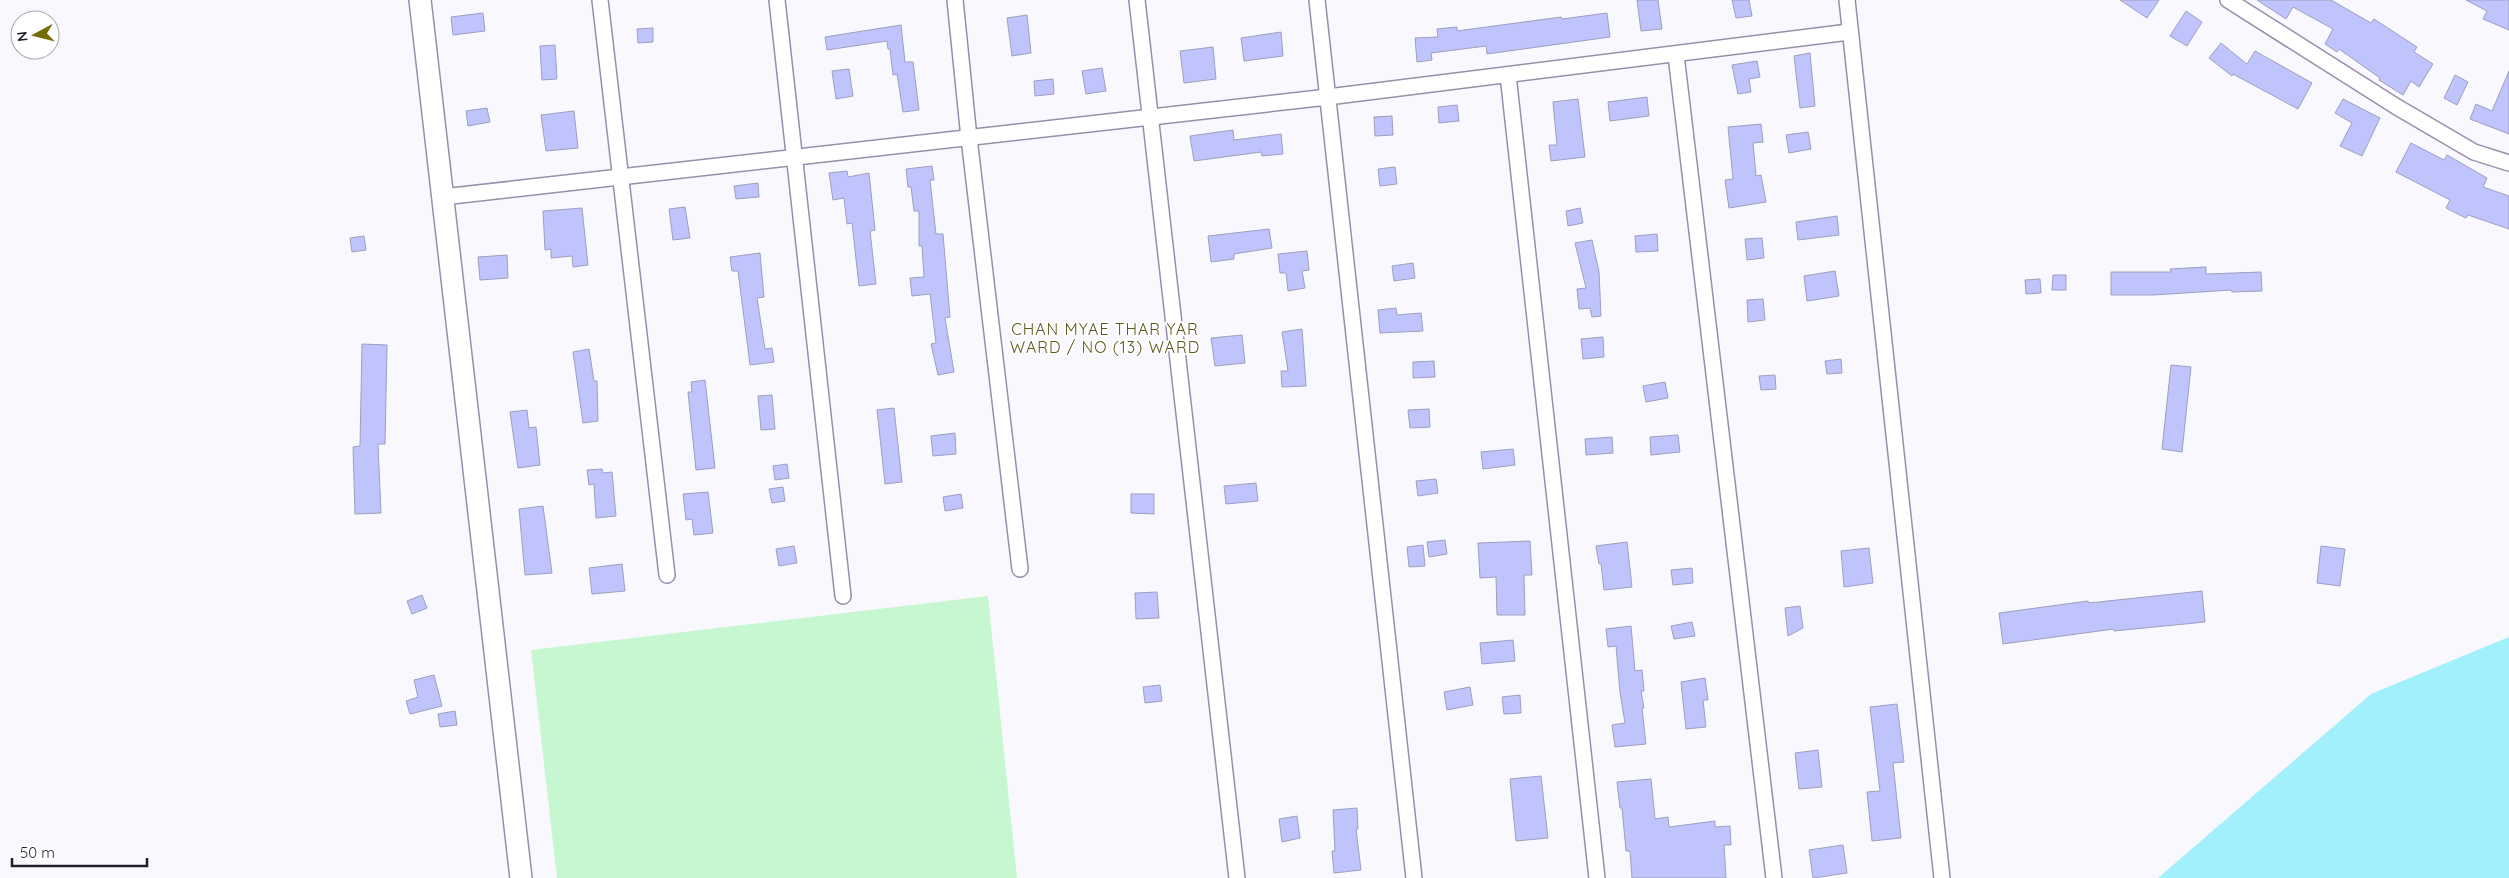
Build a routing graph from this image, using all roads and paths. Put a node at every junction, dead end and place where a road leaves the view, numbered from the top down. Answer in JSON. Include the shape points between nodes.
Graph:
{"nodes":[{"id":1,"x":420,"y":0,"type":"edge"},
{"id":2,"x":600,"y":0,"type":"edge"},
{"id":3,"x":778,"y":0,"type":"edge"},
{"id":4,"x":956,"y":0,"type":"edge"},
{"id":5,"x":1137,"y":0,"type":"edge"},
{"id":6,"x":1317,"y":0,"type":"edge"},
{"id":7,"x":1847,"y":0,"type":"edge"},
{"id":8,"x":2228,"y":0,"type":"edge"},
{"id":9,"x":1849,"y":32,"type":"junction"},
{"id":10,"x":1676,"y":55,"type":"junction"},
{"id":11,"x":1508,"y":75,"type":"junction"},
{"id":12,"x":1328,"y":97,"type":"junction"},
{"id":13,"x":1150,"y":117,"type":"junction"},
{"id":14,"x":969,"y":138,"type":"junction"},
{"id":15,"x":795,"y":157,"type":"junction"},
{"id":16,"x":2509,"y":163,"type":"edge"},
{"id":17,"x":622,"y":176,"type":"junction"},
{"id":18,"x":443,"y":197,"type":"junction"},
{"id":19,"x":1020,"y":569,"type":"dead end"},
{"id":20,"x":667,"y":576,"type":"dead end"},
{"id":21,"x":843,"y":596,"type":"dead end"},
{"id":22,"x":521,"y":878,"type":"edge"},
{"id":23,"x":1237,"y":878,"type":"edge"},
{"id":24,"x":1414,"y":878,"type":"edge"},
{"id":25,"x":1597,"y":878,"type":"edge"},
{"id":26,"x":1774,"y":878,"type":"edge"},
{"id":27,"x":1942,"y":878,"type":"edge"}],
"edges":[{"from":1,"to":18,"type":"main road"},
{"from":2,"to":17,"type":"street"},
{"from":3,"to":15,"type":"street"},
{"from":4,"to":14,"type":"street"},
{"from":5,"to":13,"type":"street"},
{"from":6,"to":12,"type":"street"},
{"from":7,"to":9,"type":"street"},
{"from":8,"to":16,"type":"street","via":[[2474,152]]},
{"from":9,"to":10,"type":"street"},
{"from":9,"to":27,"type":"street"},
{"from":10,"to":11,"type":"street"},
{"from":10,"to":26,"type":"street"},
{"from":11,"to":12,"type":"street"},
{"from":11,"to":25,"type":"street"},
{"from":12,"to":13,"type":"street"},
{"from":12,"to":24,"type":"street"},
{"from":13,"to":14,"type":"street"},
{"from":13,"to":23,"type":"street"},
{"from":14,"to":15,"type":"street"},
{"from":14,"to":19,"type":"street"},
{"from":15,"to":17,"type":"street"},
{"from":15,"to":21,"type":"street"},
{"from":17,"to":18,"type":"street"},
{"from":17,"to":20,"type":"street"},
{"from":18,"to":22,"type":"main road"}]}
